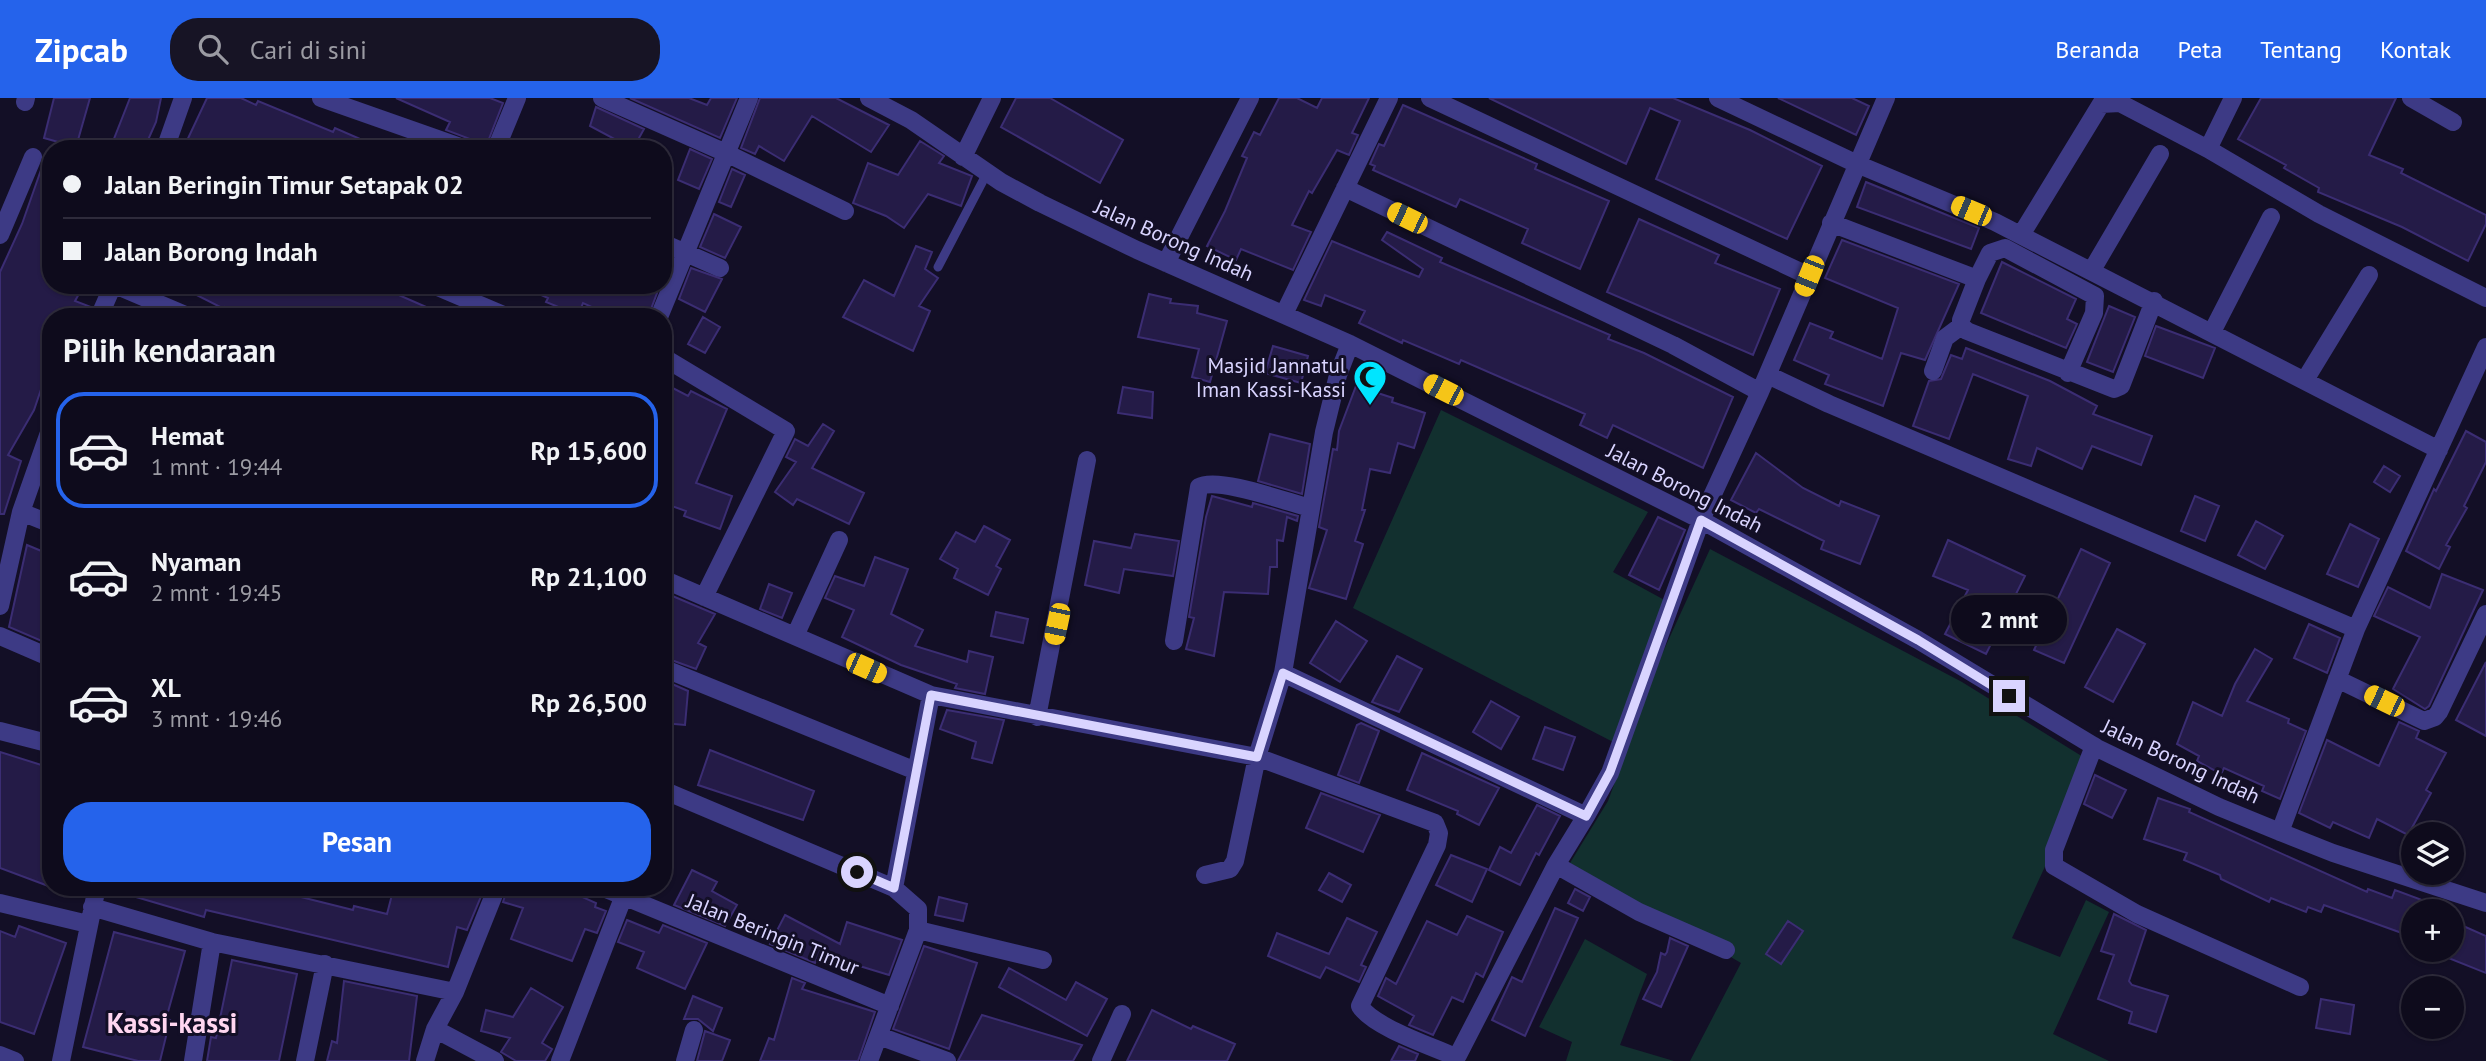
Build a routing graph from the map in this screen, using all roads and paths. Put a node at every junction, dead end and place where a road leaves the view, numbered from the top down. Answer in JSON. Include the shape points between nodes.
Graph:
{"nodes":[{"id":1,"x":183,"y":98,"type":"edge"},
{"id":2,"x":321,"y":98,"type":"edge"},
{"id":3,"x":517,"y":98,"type":"edge"},
{"id":4,"x":602,"y":98,"type":"edge"},
{"id":5,"x":749,"y":98,"type":"edge"},
{"id":6,"x":869,"y":98,"type":"edge"},
{"id":7,"x":992,"y":98,"type":"edge"},
{"id":8,"x":1250,"y":98,"type":"edge"},
{"id":9,"x":1389,"y":98,"type":"edge"},
{"id":10,"x":1430,"y":98,"type":"edge"},
{"id":11,"x":1718,"y":98,"type":"edge"},
{"id":12,"x":1886,"y":98,"type":"edge"},
{"id":13,"x":2233,"y":98,"type":"edge"},
{"id":14,"x":2411,"y":98,"type":"edge"},
{"id":15,"x":899,"y":104,"type":"edge"},
{"id":16,"x":2453,"y":121,"type":"dead end"},
{"id":17,"x":168,"y":140,"type":"edge"},
{"id":18,"x":440,"y":140,"type":"edge"},
{"id":19,"x":500,"y":140,"type":"edge"},
{"id":20,"x":2208,"y":149,"type":"junction"},
{"id":21,"x":726,"y":153,"type":"junction"},
{"id":22,"x":2161,"y":154,"type":"dead end"},
{"id":23,"x":33,"y":157,"type":"dead end"},
{"id":24,"x":963,"y":157,"type":"junction"},
{"id":25,"x":1857,"y":164,"type":"junction"},
{"id":26,"x":987,"y":173,"type":"junction"},
{"id":27,"x":1345,"y":188,"type":"junction"},
{"id":28,"x":845,"y":211,"type":"dead end"},
{"id":29,"x":2271,"y":217,"type":"dead end"},
{"id":30,"x":1831,"y":223,"type":"junction"},
{"id":31,"x":0,"y":235,"type":"edge"},
{"id":32,"x":2021,"y":235,"type":"junction"},
{"id":33,"x":672,"y":247,"type":"edge"},
{"id":34,"x":685,"y":253,"type":"junction"},
{"id":35,"x":1166,"y":262,"type":"junction"},
{"id":36,"x":938,"y":267,"type":"dead end"},
{"id":37,"x":720,"y":268,"type":"dead end"},
{"id":38,"x":2092,"y":270,"type":"junction"},
{"id":39,"x":2369,"y":275,"type":"dead end"},
{"id":40,"x":1809,"y":276,"type":"junction"},
{"id":41,"x":1977,"y":279,"type":"junction"},
{"id":42,"x":672,"y":285,"type":"edge"},
{"id":43,"x":135,"y":294,"type":"edge"},
{"id":44,"x":454,"y":294,"type":"edge"},
{"id":45,"x":2486,"y":298,"type":"edge"},
{"id":46,"x":2154,"y":301,"type":"junction"},
{"id":47,"x":169,"y":308,"type":"edge"},
{"id":48,"x":487,"y":308,"type":"edge"},
{"id":49,"x":1284,"y":314,"type":"junction"},
{"id":50,"x":1961,"y":326,"type":"junction"},
{"id":51,"x":2212,"y":331,"type":"junction"},
{"id":52,"x":1350,"y":344,"type":"junction"},
{"id":53,"x":2486,"y":348,"type":"edge"},
{"id":54,"x":672,"y":363,"type":"edge"},
{"id":55,"x":1933,"y":370,"type":"dead end"},
{"id":56,"x":2068,"y":373,"type":"junction"},
{"id":57,"x":2305,"y":380,"type":"junction"},
{"id":58,"x":1764,"y":383,"type":"junction"},
{"id":59,"x":2439,"y":450,"type":"junction"},
{"id":60,"x":42,"y":452,"type":"edge"},
{"id":61,"x":1087,"y":460,"type":"dead end"},
{"id":62,"x":1310,"y":508,"type":"junction"},
{"id":63,"x":21,"y":512,"type":"junction"},
{"id":64,"x":42,"y":520,"type":"edge"},
{"id":65,"x":1701,"y":520,"type":"junction"},
{"id":66,"x":839,"y":540,"type":"dead end"},
{"id":67,"x":672,"y":583,"type":"edge"},
{"id":68,"x":704,"y":597,"type":"junction"},
{"id":69,"x":0,"y":606,"type":"edge"},
{"id":70,"x":2486,"y":614,"type":"edge"},
{"id":71,"x":2356,"y":629,"type":"junction"},
{"id":72,"x":0,"y":636,"type":"edge"},
{"id":73,"x":795,"y":636,"type":"junction"},
{"id":74,"x":1174,"y":640,"type":"dead end"},
{"id":75,"x":42,"y":654,"type":"edge"},
{"id":76,"x":672,"y":672,"type":"edge"},
{"id":77,"x":1283,"y":673,"type":"junction"},
{"id":78,"x":2337,"y":679,"type":"junction"},
{"id":79,"x":931,"y":695,"type":"junction"},
{"id":80,"x":1037,"y":717,"type":"junction"},
{"id":81,"x":0,"y":731,"type":"edge"},
{"id":82,"x":42,"y":742,"type":"edge"},
{"id":83,"x":2094,"y":746,"type":"junction"},
{"id":84,"x":1257,"y":757,"type":"junction"},
{"id":85,"x":916,"y":771,"type":"junction"},
{"id":86,"x":672,"y":794,"type":"edge"},
{"id":87,"x":1586,"y":816,"type":"junction"},
{"id":88,"x":2280,"y":832,"type":"junction"},
{"id":89,"x":1556,"y":865,"type":"junction"},
{"id":90,"x":1206,"y":875,"type":"dead end"},
{"id":91,"x":894,"y":888,"type":"junction"},
{"id":92,"x":95,"y":896,"type":"edge"},
{"id":93,"x":493,"y":896,"type":"edge"},
{"id":94,"x":619,"y":896,"type":"edge"},
{"id":95,"x":623,"y":898,"type":"junction"},
{"id":96,"x":0,"y":903,"type":"edge"},
{"id":97,"x":2486,"y":903,"type":"edge"},
{"id":98,"x":90,"y":915,"type":"junction"},
{"id":99,"x":918,"y":930,"type":"junction"},
{"id":100,"x":212,"y":942,"type":"junction"},
{"id":101,"x":1726,"y":950,"type":"dead end"},
{"id":102,"x":1043,"y":960,"type":"dead end"},
{"id":103,"x":325,"y":964,"type":"junction"},
{"id":104,"x":2300,"y":987,"type":"dead end"},
{"id":105,"x":455,"y":992,"type":"junction"},
{"id":106,"x":890,"y":1006,"type":"junction"},
{"id":107,"x":1122,"y":1014,"type":"dead end"},
{"id":108,"x":435,"y":1029,"type":"junction"},
{"id":109,"x":694,"y":1030,"type":"dead end"},
{"id":110,"x":879,"y":1036,"type":"junction"},
{"id":111,"x":0,"y":1055,"type":"edge"},
{"id":112,"x":15,"y":1061,"type":"edge"},
{"id":113,"x":61,"y":1061,"type":"edge"},
{"id":114,"x":193,"y":1061,"type":"edge"},
{"id":115,"x":306,"y":1061,"type":"edge"},
{"id":116,"x":425,"y":1061,"type":"edge"},
{"id":117,"x":495,"y":1061,"type":"edge"},
{"id":118,"x":560,"y":1061,"type":"edge"},
{"id":119,"x":685,"y":1061,"type":"edge"},
{"id":120,"x":869,"y":1061,"type":"edge"},
{"id":121,"x":947,"y":1061,"type":"edge"},
{"id":122,"x":1101,"y":1061,"type":"edge"}],
"edges":[{"from":1,"to":17,"type":"street"},
{"from":2,"to":18,"type":"street"},
{"from":3,"to":19,"type":"street"},
{"from":4,"to":21,"type":"street"},
{"from":5,"to":21,"type":"street"},
{"from":6,"to":15,"type":"street","name":"Jalan Borong Indah"},
{"from":7,"to":24,"type":"street"},
{"from":8,"to":35,"type":"street"},
{"from":9,"to":27,"type":"street"},
{"from":10,"to":40,"type":"street"},
{"from":11,"to":25,"type":"street"},
{"from":12,"to":25,"type":"street"},
{"from":13,"to":20,"type":"street"},
{"from":14,"to":16,"type":"street"},
{"from":15,"to":24,"type":"street","name":"Jalan Borong Indah"},
{"from":20,"to":32,"type":"street","via":[[2120,103],[2101,104]]},
{"from":20,"to":45,"type":"street","via":[[2319,214]]},
{"from":21,"to":28,"type":"street"},
{"from":21,"to":34,"type":"street"},
{"from":22,"to":38,"type":"street"},
{"from":23,"to":31,"type":"street"},
{"from":24,"to":26,"type":"street","name":"Jalan Borong Indah"},
{"from":25,"to":30,"type":"street"},
{"from":25,"to":32,"type":"street"},
{"from":26,"to":35,"type":"street","name":"Jalan Borong Indah"},
{"from":26,"to":36,"type":"lane"},
{"from":27,"to":49,"type":"street"},
{"from":27,"to":58,"type":"street","via":[[1673,345]]},
{"from":29,"to":51,"type":"street"},
{"from":30,"to":40,"type":"street"},
{"from":30,"to":41,"type":"street"},
{"from":32,"to":38,"type":"street"},
{"from":33,"to":34,"type":"street"},
{"from":34,"to":37,"type":"street"},
{"from":34,"to":42,"type":"street"},
{"from":35,"to":49,"type":"street","name":"Jalan Borong Indah"},
{"from":38,"to":46,"type":"street"},
{"from":39,"to":57,"type":"street"},
{"from":40,"to":58,"type":"street"},
{"from":41,"to":50,"type":"street"},
{"from":41,"to":56,"type":"street","via":[[1990,253],[2005,248],[2095,296],[2094,313]]},
{"from":43,"to":47,"type":"street"},
{"from":44,"to":48,"type":"street"},
{"from":46,"to":51,"type":"street"},
{"from":46,"to":56,"type":"street","via":[[2121,386],[2114,388]]},
{"from":49,"to":52,"type":"street","name":"Jalan Borong Indah"},
{"from":50,"to":55,"type":"street","via":[[1945,338]]},
{"from":50,"to":56,"type":"street"},
{"from":51,"to":57,"type":"street"},
{"from":52,"to":62,"type":"street","via":[[1327,420]]},
{"from":52,"to":65,"type":"street","name":"Jalan Borong Indah"},
{"from":53,"to":59,"type":"street"},
{"from":54,"to":68,"type":"street","via":[[786,431]]},
{"from":57,"to":59,"type":"street"},
{"from":58,"to":65,"type":"street"},
{"from":58,"to":71,"type":"street","via":[[1880,426]]},
{"from":59,"to":71,"type":"street"},
{"from":60,"to":63,"type":"street"},
{"from":61,"to":80,"type":"street"},
{"from":62,"to":74,"type":"street","via":[[1221,485],[1199,487]]},
{"from":62,"to":77,"type":"street"},
{"from":63,"to":64,"type":"street"},
{"from":63,"to":69,"type":"street"},
{"from":65,"to":83,"type":"street","name":"Jalan Borong Indah","via":[[1918,640]]},
{"from":65,"to":87,"type":"street","via":[[1610,772]]},
{"from":66,"to":73,"type":"street"},
{"from":67,"to":68,"type":"street"},
{"from":68,"to":73,"type":"street"},
{"from":70,"to":78,"type":"street","via":[[2439,712],[2429,720]]},
{"from":71,"to":78,"type":"street"},
{"from":72,"to":75,"type":"street"},
{"from":73,"to":79,"type":"street"},
{"from":76,"to":85,"type":"street"},
{"from":77,"to":84,"type":"street"},
{"from":77,"to":87,"type":"street"},
{"from":78,"to":88,"type":"street"},
{"from":79,"to":80,"type":"street"},
{"from":79,"to":85,"type":"street"},
{"from":80,"to":84,"type":"street"},
{"from":81,"to":82,"type":"street"},
{"from":83,"to":88,"type":"street","name":"Jalan Borong Indah"},
{"from":83,"to":104,"type":"street","via":[[2054,850],[2054,866],[2137,914]]},
{"from":84,"to":89,"type":"street","via":[[1435,823],[1437,845],[1360,1006],[1364,1013],[1451,1055],[1458,1055],[1464,1047]]},
{"from":84,"to":90,"type":"street","via":[[1235,861],[1230,869]]},
{"from":85,"to":91,"type":"street"},
{"from":86,"to":91,"type":"street"},
{"from":87,"to":89,"type":"street"},
{"from":88,"to":97,"type":"street","name":"Jalan Borong Indah"},
{"from":89,"to":101,"type":"street","via":[[1639,912]]},
{"from":91,"to":99,"type":"street","via":[[918,909]]},
{"from":92,"to":98,"type":"street"},
{"from":93,"to":105,"type":"street"},
{"from":94,"to":95,"type":"street","name":"Jalan Beringin Timur"},
{"from":95,"to":106,"type":"street","name":"Jalan Beringin Timur"},
{"from":95,"to":118,"type":"street"},
{"from":96,"to":98,"type":"street"},
{"from":98,"to":100,"type":"street"},
{"from":98,"to":113,"type":"street"},
{"from":99,"to":102,"type":"street"},
{"from":99,"to":106,"type":"street"},
{"from":100,"to":103,"type":"street"},
{"from":100,"to":114,"type":"street"},
{"from":103,"to":105,"type":"street"},
{"from":103,"to":115,"type":"street"},
{"from":105,"to":108,"type":"street"},
{"from":106,"to":110,"type":"street"},
{"from":107,"to":122,"type":"street"},
{"from":108,"to":116,"type":"street"},
{"from":108,"to":117,"type":"street"},
{"from":109,"to":119,"type":"street"},
{"from":110,"to":120,"type":"street"},
{"from":110,"to":121,"type":"street"},
{"from":111,"to":112,"type":"street"}]}
